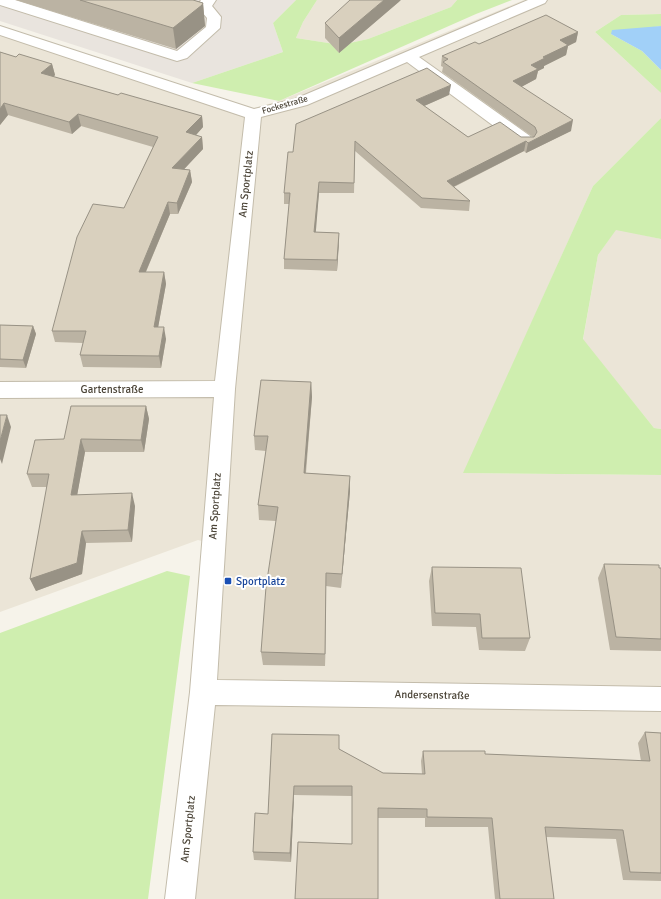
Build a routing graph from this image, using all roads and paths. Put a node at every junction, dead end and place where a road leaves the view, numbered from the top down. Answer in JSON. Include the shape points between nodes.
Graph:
{"nodes":[{"id":1,"x":0,"y":0,"type":"edge"},
{"id":2,"x":209,"y":0,"type":"edge"},
{"id":3,"x":540,"y":0,"type":"edge"},
{"id":4,"x":0,"y":30,"type":"edge"},
{"id":5,"x":409,"y":57,"type":"junction"},
{"id":6,"x":253,"y":114,"type":"junction"},
{"id":7,"x":526,"y":142,"type":"edge"},
{"id":8,"x":225,"y":389,"type":"junction"},
{"id":9,"x":0,"y":390,"type":"edge"},
{"id":10,"x":203,"y":692,"type":"junction"},
{"id":11,"x":661,"y":699,"type":"edge"},
{"id":12,"x":180,"y":899,"type":"edge"}],
"edges":[{"from":1,"to":2,"type":"street","via":[[177,56],[182,55],[213,28],[214,17],[204,6]]},
{"from":3,"to":5,"type":"street","name":"Fockestraße"},
{"from":4,"to":6,"type":"street","name":"Fockestraße"},
{"from":5,"to":6,"type":"street","name":"Fockestraße","via":[[301,102]]},
{"from":5,"to":7,"type":"street"},
{"from":6,"to":8,"type":"street","name":"Am Sportplatz"},
{"from":8,"to":9,"type":"street","name":"Gartenstraße"},
{"from":8,"to":10,"type":"street","name":"Am Sportplatz"},
{"from":10,"to":11,"type":"street","name":"Andersenstraße"},
{"from":10,"to":12,"type":"street","name":"Am Sportplatz"}]}
